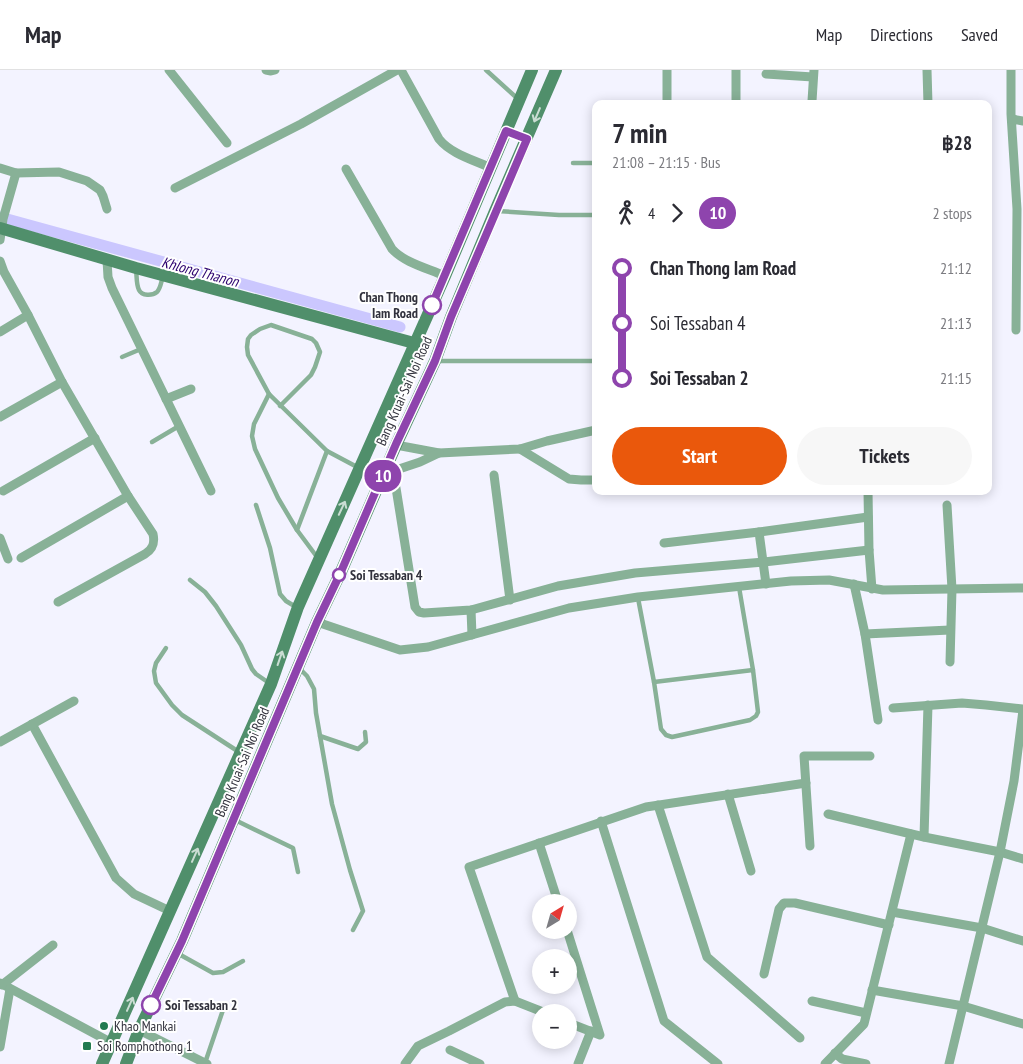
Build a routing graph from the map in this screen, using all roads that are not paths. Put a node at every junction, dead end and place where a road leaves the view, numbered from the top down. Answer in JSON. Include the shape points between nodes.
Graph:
{"nodes":[{"id":1,"x":169,"y":70,"type":"edge"},
{"id":2,"x":266,"y":70,"type":"edge"},
{"id":3,"x":275,"y":70,"type":"edge"},
{"id":4,"x":397,"y":70,"type":"edge"},
{"id":5,"x":401,"y":70,"type":"edge"},
{"id":6,"x":486,"y":70,"type":"edge"},
{"id":7,"x":532,"y":70,"type":"edge"},
{"id":8,"x":556,"y":70,"type":"edge"},
{"id":9,"x":667,"y":70,"type":"edge"},
{"id":10,"x":736,"y":70,"type":"edge"},
{"id":11,"x":927,"y":70,"type":"edge"},
{"id":12,"x":1011,"y":70,"type":"edge"},
{"id":13,"x":766,"y":74,"type":"dead end"},
{"id":14,"x":814,"y":74,"type":"edge"},
{"id":15,"x":519,"y":100,"type":"junction"},
{"id":16,"x":667,"y":100,"type":"edge"},
{"id":17,"x":736,"y":100,"type":"edge"},
{"id":18,"x":812,"y":100,"type":"edge"},
{"id":19,"x":928,"y":100,"type":"edge"},
{"id":20,"x":1012,"y":120,"type":"junction"},
{"id":21,"x":1023,"y":121,"type":"edge"},
{"id":22,"x":506,"y":131,"type":"junction"},
{"id":23,"x":527,"y":139,"type":"junction"},
{"id":24,"x":226,"y":143,"type":"dead end"},
{"id":25,"x":573,"y":163,"type":"dead end"},
{"id":26,"x":592,"y":163,"type":"edge"},
{"id":27,"x":0,"y":168,"type":"edge"},
{"id":28,"x":491,"y":168,"type":"junction"},
{"id":29,"x":346,"y":169,"type":"dead end"},
{"id":30,"x":16,"y":173,"type":"junction"},
{"id":31,"x":175,"y":188,"type":"dead end"},
{"id":32,"x":107,"y":209,"type":"dead end"},
{"id":33,"x":1020,"y":209,"type":"edge"},
{"id":34,"x":495,"y":211,"type":"junction"},
{"id":35,"x":592,"y":215,"type":"edge"},
{"id":36,"x":1,"y":229,"type":"edge"},
{"id":37,"x":107,"y":260,"type":"junction"},
{"id":38,"x":0,"y":261,"type":"edge"},
{"id":39,"x":136,"y":268,"type":"junction"},
{"id":40,"x":163,"y":275,"type":"junction"},
{"id":41,"x":445,"y":276,"type":"junction"},
{"id":42,"x":1020,"y":282,"type":"edge"},
{"id":43,"x":28,"y":315,"type":"junction"},
{"id":44,"x":1016,"y":330,"type":"dead end"},
{"id":45,"x":0,"y":332,"type":"edge"},
{"id":46,"x":414,"y":344,"type":"junction"},
{"id":47,"x":142,"y":348,"type":"junction"},
{"id":48,"x":122,"y":358,"type":"dead end"},
{"id":49,"x":435,"y":361,"type":"junction"},
{"id":50,"x":592,"y":361,"type":"edge"},
{"id":51,"x":62,"y":382,"type":"junction"},
{"id":52,"x":191,"y":389,"type":"dead end"},
{"id":53,"x":269,"y":394,"type":"junction"},
{"id":54,"x":166,"y":399,"type":"junction"},
{"id":55,"x":280,"y":406,"type":"junction"},
{"id":56,"x":0,"y":417,"type":"edge"},
{"id":57,"x":180,"y":426,"type":"junction"},
{"id":58,"x":592,"y":431,"type":"edge"},
{"id":59,"x":94,"y":438,"type":"junction"},
{"id":60,"x":152,"y":442,"type":"dead end"},
{"id":61,"x":396,"y":444,"type":"junction"},
{"id":62,"x":520,"y":449,"type":"junction"},
{"id":63,"x":327,"y":451,"type":"junction"},
{"id":64,"x":440,"y":453,"type":"junction"},
{"id":65,"x":360,"y":468,"type":"junction"},
{"id":66,"x":494,"y":475,"type":"dead end"},
{"id":67,"x":383,"y":476,"type":"junction"},
{"id":68,"x":592,"y":480,"type":"edge"},
{"id":69,"x":3,"y":491,"type":"dead end"},
{"id":70,"x":211,"y":491,"type":"dead end"},
{"id":71,"x":868,"y":495,"type":"edge"},
{"id":72,"x":128,"y":496,"type":"junction"},
{"id":73,"x":256,"y":504,"type":"dead end"},
{"id":74,"x":947,"y":505,"type":"dead end"},
{"id":75,"x":868,"y":516,"type":"junction"},
{"id":76,"x":297,"y":530,"type":"junction"},
{"id":77,"x":759,"y":532,"type":"junction"},
{"id":78,"x":0,"y":538,"type":"edge"},
{"id":79,"x":664,"y":543,"type":"dead end"},
{"id":80,"x":869,"y":550,"type":"junction"},
{"id":81,"x":21,"y":558,"type":"dead end"},
{"id":82,"x":8,"y":559,"type":"dead end"},
{"id":83,"x":318,"y":559,"type":"junction"},
{"id":84,"x":764,"y":562,"type":"junction"},
{"id":85,"x":190,"y":580,"type":"dead end"},
{"id":86,"x":766,"y":584,"type":"junction"},
{"id":87,"x":854,"y":584,"type":"junction"},
{"id":88,"x":740,"y":587,"type":"junction"},
{"id":89,"x":1023,"y":588,"type":"edge"},
{"id":90,"x":872,"y":589,"type":"junction"},
{"id":91,"x":952,"y":589,"type":"junction"},
{"id":92,"x":638,"y":597,"type":"junction"},
{"id":93,"x":510,"y":600,"type":"junction"},
{"id":94,"x":58,"y":602,"type":"dead end"},
{"id":95,"x":298,"y":608,"type":"junction"},
{"id":96,"x":471,"y":610,"type":"junction"},
{"id":97,"x":317,"y":622,"type":"junction"},
{"id":98,"x":950,"y":630,"type":"junction"},
{"id":99,"x":865,"y":634,"type":"junction"},
{"id":100,"x":472,"y":635,"type":"junction"},
{"id":101,"x":166,"y":648,"type":"dead end"},
{"id":102,"x":950,"y":662,"type":"dead end"},
{"id":103,"x":298,"y":667,"type":"junction"},
{"id":104,"x":753,"y":670,"type":"junction"},
{"id":105,"x":654,"y":682,"type":"junction"},
{"id":106,"x":271,"y":684,"type":"junction"},
{"id":107,"x":74,"y":701,"type":"dead end"},
{"id":108,"x":928,"y":705,"type":"junction"},
{"id":109,"x":893,"y":708,"type":"dead end"},
{"id":110,"x":1023,"y":709,"type":"edge"},
{"id":111,"x":878,"y":720,"type":"dead end"},
{"id":112,"x":32,"y":724,"type":"junction"},
{"id":113,"x":365,"y":732,"type":"dead end"},
{"id":114,"x":320,"y":736,"type":"junction"},
{"id":115,"x":0,"y":742,"type":"edge"},
{"id":116,"x":240,"y":753,"type":"junction"},
{"id":117,"x":870,"y":756,"type":"dead end"},
{"id":118,"x":806,"y":782,"type":"junction"},
{"id":119,"x":1018,"y":782,"type":"edge"},
{"id":120,"x":728,"y":794,"type":"junction"},
{"id":121,"x":658,"y":805,"type":"junction"},
{"id":122,"x":828,"y":814,"type":"dead end"},
{"id":123,"x":234,"y":819,"type":"junction"},
{"id":124,"x":601,"y":821,"type":"junction"},
{"id":125,"x":911,"y":834,"type":"junction"},
{"id":126,"x":924,"y":836,"type":"junction"},
{"id":127,"x":539,"y":843,"type":"junction"},
{"id":128,"x":810,"y":846,"type":"dead end"},
{"id":129,"x":1000,"y":852,"type":"junction"},
{"id":130,"x":1023,"y":859,"type":"edge"},
{"id":131,"x":751,"y":871,"type":"dead end"},
{"id":132,"x":298,"y":872,"type":"dead end"},
{"id":133,"x":185,"y":879,"type":"junction"},
{"id":134,"x":205,"y":888,"type":"junction"},
{"id":135,"x":555,"y":894,"type":"edge"},
{"id":136,"x":170,"y":911,"type":"junction"},
{"id":137,"x":892,"y":912,"type":"junction"},
{"id":138,"x":889,"y":925,"type":"junction"},
{"id":139,"x":982,"y":928,"type":"junction"},
{"id":140,"x":352,"y":930,"type":"dead end"},
{"id":141,"x":570,"y":939,"type":"edge"},
{"id":142,"x":1023,"y":941,"type":"edge"},
{"id":143,"x":53,"y":945,"type":"dead end"},
{"id":144,"x":176,"y":952,"type":"junction"},
{"id":145,"x":242,"y":961,"type":"dead end"},
{"id":146,"x":764,"y":974,"type":"dead end"},
{"id":147,"x":4,"y":986,"type":"edge"},
{"id":148,"x":872,"y":990,"type":"junction"},
{"id":149,"x":812,"y":1001,"type":"dead end"},
{"id":150,"x":514,"y":1002,"type":"junction"},
{"id":151,"x":963,"y":1006,"type":"junction"},
{"id":152,"x":224,"y":1007,"type":"dead end"},
{"id":153,"x":532,"y":1008,"type":"edge"},
{"id":154,"x":866,"y":1013,"type":"junction"},
{"id":155,"x":1023,"y":1024,"type":"edge"},
{"id":156,"x":577,"y":1025,"type":"edge"},
{"id":157,"x":139,"y":1030,"type":"junction"},
{"id":158,"x":591,"y":1031,"type":"junction"},
{"id":159,"x":1,"y":1035,"type":"edge"},
{"id":160,"x":800,"y":1038,"type":"dead end"},
{"id":161,"x":112,"y":1043,"type":"junction"},
{"id":162,"x":0,"y":1047,"type":"edge"},
{"id":163,"x":450,"y":1050,"type":"dead end"},
{"id":164,"x":835,"y":1053,"type":"junction"},
{"id":165,"x":102,"y":1064,"type":"edge"},
{"id":166,"x":126,"y":1064,"type":"edge"},
{"id":167,"x":206,"y":1064,"type":"edge"},
{"id":168,"x":405,"y":1064,"type":"edge"},
{"id":169,"x":480,"y":1064,"type":"edge"},
{"id":170,"x":578,"y":1064,"type":"edge"},
{"id":171,"x":718,"y":1064,"type":"edge"},
{"id":172,"x":825,"y":1064,"type":"edge"},
{"id":173,"x":866,"y":1064,"type":"edge"},
{"id":174,"x":949,"y":1064,"type":"edge"}],
"edges":[{"from":1,"to":24,"type":"street"},
{"from":2,"to":3,"type":"street"},
{"from":4,"to":31,"type":"street","via":[[301,124]]},
{"from":5,"to":28,"type":"street","via":[[444,144]]},
{"from":6,"to":15,"type":"lane"},
{"from":7,"to":15,"type":"main road","name":"Bang Kruai-Sai Noi Road"},
{"from":8,"to":23,"type":"main road","name":"Bang Kruai-Sai Noi Road","one_way":true},
{"from":9,"to":16,"type":"street"},
{"from":10,"to":17,"type":"street"},
{"from":11,"to":19,"type":"street"},
{"from":12,"to":20,"type":"street"},
{"from":13,"to":14,"type":"street"},
{"from":14,"to":18,"type":"street"},
{"from":15,"to":22,"type":"main road","name":"Bang Kruai-Sai Noi Road"},
{"from":20,"to":21,"type":"street"},
{"from":20,"to":33,"type":"street"},
{"from":22,"to":23,"type":"main road"},
{"from":22,"to":28,"type":"main road","name":"Bang Kruai-Sai Noi Road"},
{"from":23,"to":34,"type":"main road","name":"Bang Kruai-Sai Noi Road"},
{"from":25,"to":26,"type":"lane"},
{"from":27,"to":30,"type":"street"},
{"from":28,"to":41,"type":"main road","name":"Bang Kruai-Sai Noi Road"},
{"from":29,"to":41,"type":"street","via":[[396,254]]},
{"from":30,"to":32,"type":"street","via":[[59,172],[87,180],[100,190]]},
{"from":30,"to":36,"type":"street"},
{"from":33,"to":42,"type":"street"},
{"from":34,"to":35,"type":"lane"},
{"from":34,"to":49,"type":"main road","name":"Bang Kruai-Sai Noi Road"},
{"from":36,"to":37,"type":"main road"},
{"from":37,"to":39,"type":"main road"},
{"from":37,"to":47,"type":"street","via":[[112,288]]},
{"from":38,"to":43,"type":"street"},
{"from":39,"to":40,"type":"main road"},
{"from":39,"to":40,"type":"lane","via":[[137,285],[146,295],[157,292]]},
{"from":40,"to":46,"type":"main road"},
{"from":41,"to":46,"type":"main road","name":"Bang Kruai-Sai Noi Road"},
{"from":42,"to":44,"type":"street"},
{"from":43,"to":45,"type":"street"},
{"from":43,"to":51,"type":"street"},
{"from":46,"to":65,"type":"main road","name":"Bang Kruai-Sai Noi Road"},
{"from":47,"to":48,"type":"lane"},
{"from":47,"to":54,"type":"street"},
{"from":49,"to":50,"type":"lane"},
{"from":49,"to":61,"type":"main road","name":"Bang Kruai-Sai Noi Road"},
{"from":51,"to":56,"type":"street"},
{"from":51,"to":59,"type":"street"},
{"from":52,"to":54,"type":"street"},
{"from":53,"to":55,"type":"lane"},
{"from":53,"to":55,"type":"lane","via":[[248,354],[251,335],[271,325],[312,339],[320,352],[315,367]]},
{"from":53,"to":76,"type":"lane","via":[[254,424],[252,436],[278,498]]},
{"from":54,"to":57,"type":"street"},
{"from":55,"to":63,"type":"lane"},
{"from":57,"to":60,"type":"lane"},
{"from":57,"to":70,"type":"street"},
{"from":58,"to":62,"type":"street"},
{"from":59,"to":69,"type":"street"},
{"from":59,"to":72,"type":"street"},
{"from":61,"to":64,"type":"street"},
{"from":61,"to":67,"type":"main road","name":"Bang Kruai-Sai Noi Road"},
{"from":62,"to":64,"type":"street"},
{"from":62,"to":68,"type":"street","via":[[570,479]]},
{"from":63,"to":65,"type":"lane"},
{"from":63,"to":76,"type":"lane"},
{"from":64,"to":67,"type":"street"},
{"from":83,"to":65,"type":"main road","name":"Bang Kruai-Sai Noi Road","one_way":true},
{"from":66,"to":93,"type":"street"},
{"from":67,"to":96,"type":"street","via":[[396,488],[415,607],[424,613]]},
{"from":67,"to":97,"type":"main road","name":"Bang Kruai-Sai Noi Road"},
{"from":71,"to":75,"type":"street"},
{"from":72,"to":81,"type":"street"},
{"from":72,"to":94,"type":"street","via":[[153,534],[155,541],[150,551]]},
{"from":73,"to":95,"type":"lane","via":[[280,594],[286,602]]},
{"from":74,"to":91,"type":"street"},
{"from":75,"to":77,"type":"street"},
{"from":75,"to":80,"type":"street"},
{"from":76,"to":83,"type":"lane"},
{"from":77,"to":79,"type":"street"},
{"from":77,"to":84,"type":"street"},
{"from":78,"to":82,"type":"street"},
{"from":80,"to":84,"type":"street"},
{"from":80,"to":90,"type":"street"},
{"from":83,"to":95,"type":"main road","name":"Bang Kruai-Sai Noi Road"},
{"from":84,"to":86,"type":"street"},
{"from":84,"to":93,"type":"street","via":[[635,573],[558,586]]},
{"from":85,"to":106,"type":"lane","via":[[216,606],[252,669]]},
{"from":86,"to":87,"type":"street","via":[[829,580]]},
{"from":86,"to":88,"type":"street"},
{"from":87,"to":90,"type":"street"},
{"from":87,"to":99,"type":"street"},
{"from":88,"to":92,"type":"street"},
{"from":88,"to":104,"type":"lane"},
{"from":89,"to":91,"type":"street"},
{"from":90,"to":91,"type":"street"},
{"from":91,"to":98,"type":"street"},
{"from":92,"to":100,"type":"street","via":[[569,608]]},
{"from":92,"to":105,"type":"lane"},
{"from":93,"to":96,"type":"street"},
{"from":106,"to":95,"type":"main road","name":"Bang Kruai-Sai Noi Road","one_way":true},
{"from":96,"to":100,"type":"street"},
{"from":97,"to":100,"type":"street","via":[[400,650],[428,647]]},
{"from":97,"to":103,"type":"main road","name":"Bang Kruai-Sai Noi Road"},
{"from":98,"to":99,"type":"street"},
{"from":98,"to":102,"type":"street"},
{"from":99,"to":111,"type":"street"},
{"from":101,"to":116,"type":"lane","via":[[156,663],[156,684],[182,715]]},
{"from":103,"to":114,"type":"lane","via":[[314,688]]},
{"from":103,"to":123,"type":"main road","name":"Bang Kruai-Sai Noi Road"},
{"from":104,"to":105,"type":"lane"},
{"from":104,"to":105,"type":"lane","via":[[758,712],[754,718],[672,737],[661,729]]},
{"from":106,"to":116,"type":"main road","name":"Bang Kruai-Sai Noi Road"},
{"from":107,"to":112,"type":"street"},
{"from":108,"to":109,"type":"street"},
{"from":108,"to":110,"type":"street","via":[[986,704]]},
{"from":108,"to":126,"type":"street"},
{"from":110,"to":119,"type":"street"},
{"from":112,"to":115,"type":"street"},
{"from":112,"to":136,"type":"street","via":[[116,878],[134,894]]},
{"from":113,"to":114,"type":"lane","via":[[366,742],[358,749]]},
{"from":114,"to":140,"type":"lane","via":[[332,804],[363,911]]},
{"from":133,"to":116,"type":"main road","name":"Bang Kruai-Sai Noi Road","one_way":true},
{"from":117,"to":118,"type":"street","via":[[804,756]]},
{"from":118,"to":120,"type":"street"},
{"from":118,"to":128,"type":"street"},
{"from":119,"to":129,"type":"street"},
{"from":120,"to":121,"type":"street"},
{"from":120,"to":131,"type":"street"},
{"from":121,"to":124,"type":"street"},
{"from":121,"to":160,"type":"street","via":[[707,957]]},
{"from":122,"to":125,"type":"street"},
{"from":123,"to":132,"type":"lane","via":[[293,848]]},
{"from":123,"to":134,"type":"main road","name":"Bang Kruai-Sai Noi Road"},
{"from":124,"to":127,"type":"street"},
{"from":124,"to":171,"type":"street","via":[[664,1021]]},
{"from":125,"to":126,"type":"street"},
{"from":125,"to":137,"type":"street"},
{"from":126,"to":129,"type":"street"},
{"from":127,"to":135,"type":"street"},
{"from":127,"to":150,"type":"street","via":[[470,867]]},
{"from":129,"to":130,"type":"street"},
{"from":129,"to":139,"type":"street"},
{"from":133,"to":134,"type":"main road"},
{"from":133,"to":136,"type":"main road","name":"Bang Kruai-Sai Noi Road"},
{"from":134,"to":144,"type":"main road","name":"Bang Kruai-Sai Noi Road"},
{"from":161,"to":136,"type":"main road","name":"Bang Kruai-Sai Noi Road","one_way":true},
{"from":137,"to":138,"type":"street"},
{"from":137,"to":139,"type":"street"},
{"from":138,"to":146,"type":"street","via":[[795,903],[784,904],[779,909]]},
{"from":138,"to":148,"type":"street"},
{"from":139,"to":142,"type":"street"},
{"from":139,"to":151,"type":"street"},
{"from":141,"to":158,"type":"street","via":[[600,1035]]},
{"from":143,"to":147,"type":"street"},
{"from":144,"to":145,"type":"lane","via":[[213,973],[223,972]]},
{"from":144,"to":157,"type":"main road","name":"Bang Kruai-Sai Noi Road"},
{"from":147,"to":159,"type":"street"},
{"from":147,"to":161,"type":"street"},
{"from":148,"to":151,"type":"street"},
{"from":148,"to":154,"type":"street"},
{"from":149,"to":154,"type":"street"},
{"from":150,"to":153,"type":"street"},
{"from":150,"to":168,"type":"street","via":[[505,1002],[418,1046]]},
{"from":151,"to":155,"type":"street"},
{"from":151,"to":174,"type":"street"},
{"from":152,"to":167,"type":"lane"},
{"from":154,"to":164,"type":"street","via":[[864,1024]]},
{"from":156,"to":158,"type":"street"},
{"from":157,"to":166,"type":"main road","name":"Bang Kruai-Sai Noi Road"},
{"from":157,"to":167,"type":"street"},
{"from":158,"to":170,"type":"street"},
{"from":159,"to":162,"type":"street"},
{"from":161,"to":165,"type":"main road","name":"Bang Kruai-Sai Noi Road"},
{"from":163,"to":169,"type":"street"},
{"from":164,"to":172,"type":"street"},
{"from":164,"to":173,"type":"street","via":[[842,1059]]}]}
